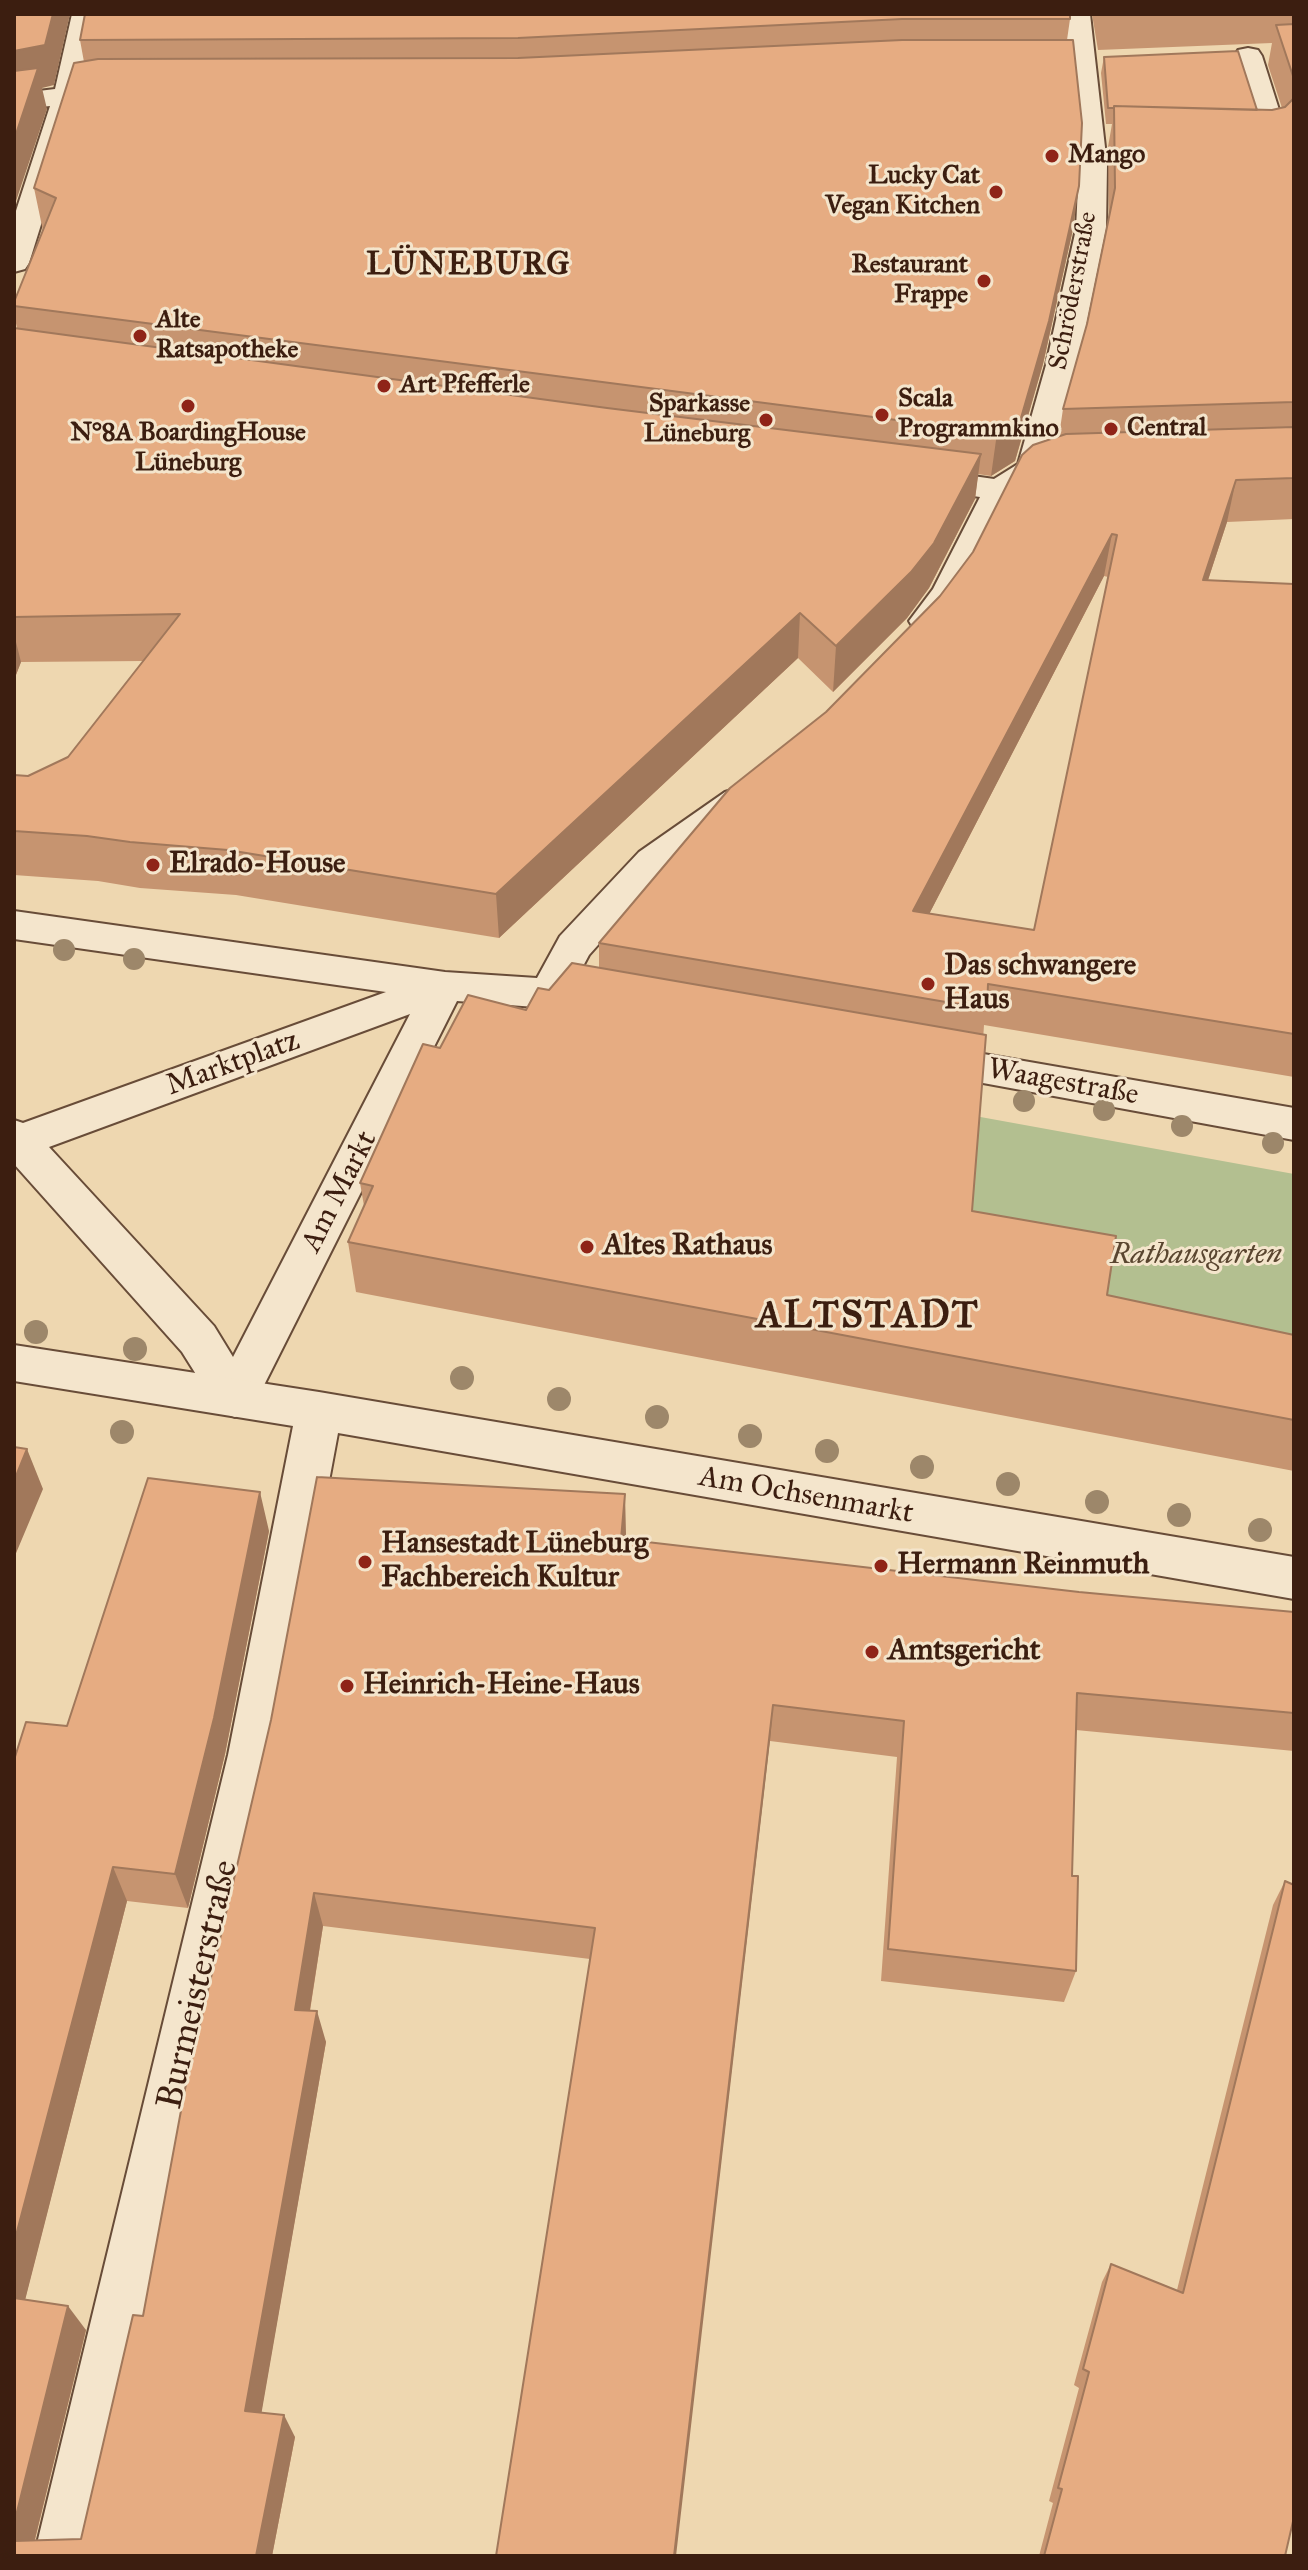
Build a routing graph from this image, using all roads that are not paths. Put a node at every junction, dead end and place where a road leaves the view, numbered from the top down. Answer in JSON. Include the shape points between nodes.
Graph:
{"nodes":[{"id":1,"x":85,"y":14,"type":"edge"},
{"id":2,"x":1077,"y":14,"type":"edge"},
{"id":3,"x":1278,"y":55,"type":"edge"},
{"id":4,"x":1248,"y":56,"type":"junction"},
{"id":5,"x":1218,"y":57,"type":"edge"},
{"id":6,"x":1094,"y":64,"type":"junction"},
{"id":7,"x":992,"y":70,"type":"edge"},
{"id":8,"x":152,"y":90,"type":"edge"},
{"id":9,"x":68,"y":95,"type":"junction"},
{"id":10,"x":14,"y":102,"type":"edge"},
{"id":11,"x":1218,"y":138,"type":"edge"},
{"id":12,"x":14,"y":263,"type":"edge"},
{"id":13,"x":887,"y":474,"type":"edge"},
{"id":14,"x":1000,"y":490,"type":"junction"},
{"id":15,"x":900,"y":649,"type":"edge"},
{"id":16,"x":760,"y":783,"type":"edge"},
{"id":17,"x":14,"y":925,"type":"edge"},
{"id":18,"x":445,"y":986,"type":"junction"},
{"id":19,"x":548,"y":993,"type":"junction"},
{"id":20,"x":627,"y":1006,"type":"edge"},
{"id":21,"x":893,"y":1053,"type":"edge"},
{"id":22,"x":1294,"y":1124,"type":"edge"},
{"id":23,"x":16,"y":1140,"type":"edge"},
{"id":24,"x":14,"y":1363,"type":"edge"},
{"id":25,"x":235,"y":1398,"type":"junction"},
{"id":26,"x":319,"y":1411,"type":"junction"},
{"id":27,"x":1294,"y":1578,"type":"edge"},
{"id":28,"x":65,"y":2556,"type":"edge"}],
"edges":[{"from":1,"to":9,"type":"street"},
{"from":2,"to":6,"type":"street","name":"Schröderstraße"},
{"from":3,"to":4,"type":"street"},
{"from":4,"to":5,"type":"street"},
{"from":4,"to":11,"type":"street","via":[[1273,135],[1264,140]]},
{"from":6,"to":7,"type":"street"},
{"from":6,"to":14,"type":"street","name":"Schröderstraße","via":[[1100,135],[1091,229],[1046,466],[1013,478]]},
{"from":8,"to":9,"type":"street"},
{"from":9,"to":10,"type":"street"},
{"from":9,"to":12,"type":"street"},
{"from":13,"to":14,"type":"street"},
{"from":14,"to":15,"type":"street","via":[[948,593]]},
{"from":16,"to":19,"type":"street","via":[[652,861],[574,946]]},
{"from":17,"to":18,"type":"street"},
{"from":18,"to":19,"type":"street"},
{"from":18,"to":23,"type":"street","name":"Marktplatz"},
{"from":18,"to":25,"type":"street","name":"Am Markt"},
{"from":19,"to":20,"type":"street"},
{"from":21,"to":22,"type":"street","name":"Waagestraße"},
{"from":23,"to":25,"type":"street","name":"Marktplatz","via":[[198,1339]]},
{"from":24,"to":25,"type":"street"},
{"from":25,"to":26,"type":"street"},
{"from":26,"to":27,"type":"street","name":"Am Ochsenmarkt"},
{"from":26,"to":28,"type":"street","name":"Burmeisterstraße","via":[[253,1755]]}]}
